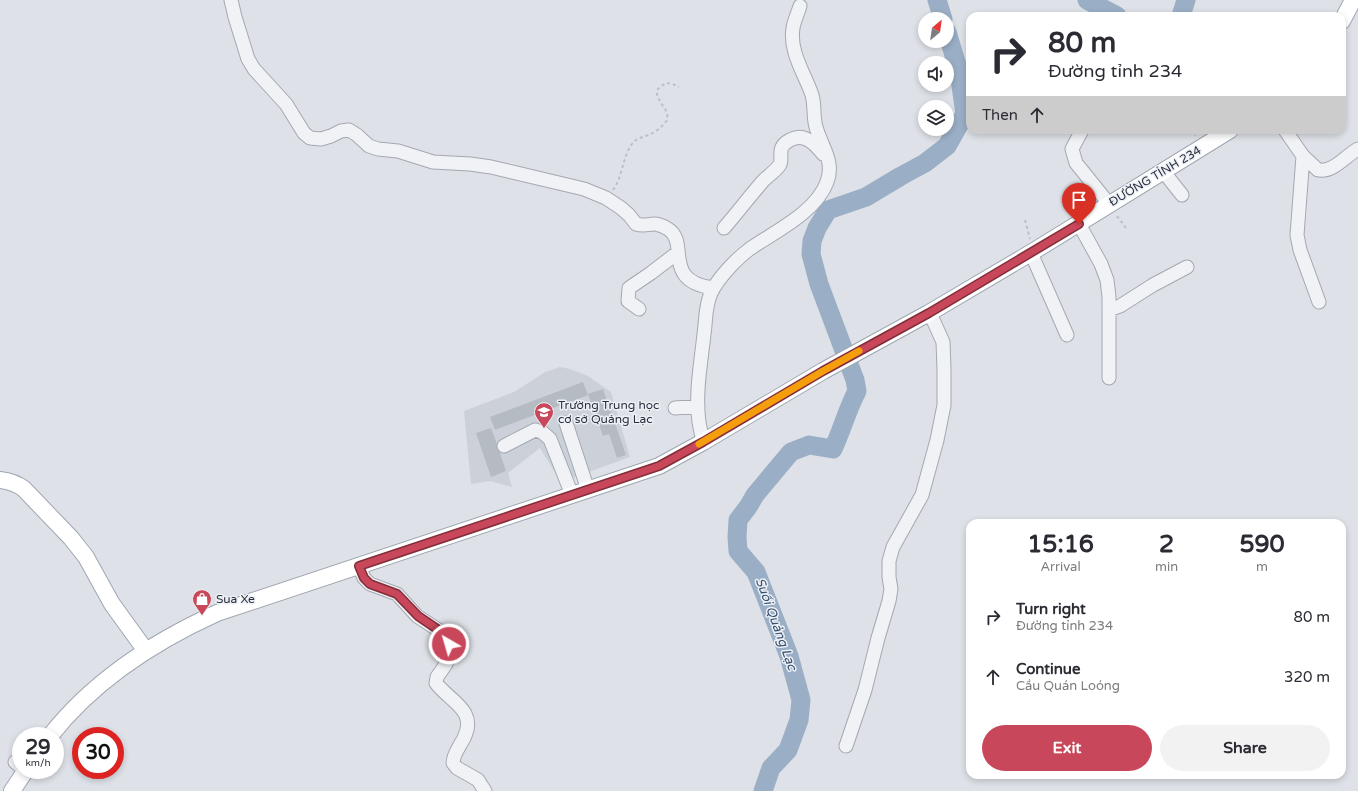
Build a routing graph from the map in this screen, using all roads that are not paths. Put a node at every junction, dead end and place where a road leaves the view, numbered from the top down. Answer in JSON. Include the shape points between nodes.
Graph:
{"nodes":[{"id":1,"x":231,"y":0,"type":"edge"},
{"id":2,"x":1353,"y":0,"type":"edge"},
{"id":3,"x":800,"y":6,"type":"dead end"},
{"id":4,"x":1346,"y":13,"type":"edge"},
{"id":5,"x":1080,"y":134,"type":"edge"},
{"id":6,"x":1223,"y":134,"type":"edge"},
{"id":7,"x":1289,"y":134,"type":"edge"},
{"id":8,"x":1358,"y":149,"type":"edge"},
{"id":9,"x":1303,"y":156,"type":"junction"},
{"id":10,"x":828,"y":160,"type":"junction"},
{"id":11,"x":1163,"y":171,"type":"junction"},
{"id":12,"x":1182,"y":195,"type":"dead end"},
{"id":13,"x":1109,"y":204,"type":"junction"},
{"id":14,"x":1079,"y":224,"type":"junction"},
{"id":15,"x":724,"y":228,"type":"dead end"},
{"id":16,"x":1033,"y":252,"type":"junction"},
{"id":17,"x":678,"y":253,"type":"junction"},
{"id":18,"x":1187,"y":267,"type":"dead end"},
{"id":19,"x":713,"y":288,"type":"junction"},
{"id":20,"x":1319,"y":302,"type":"dead end"},
{"id":21,"x":639,"y":309,"type":"dead end"},
{"id":22,"x":1109,"y":310,"type":"junction"},
{"id":23,"x":929,"y":313,"type":"junction"},
{"id":24,"x":1067,"y":335,"type":"dead end"},
{"id":25,"x":1109,"y":378,"type":"dead end"},
{"id":26,"x":698,"y":406,"type":"junction"},
{"id":27,"x":675,"y":408,"type":"dead end"},
{"id":28,"x":566,"y":423,"type":"dead end"},
{"id":29,"x":703,"y":442,"type":"junction"},
{"id":30,"x":504,"y":446,"type":"dead end"},
{"id":31,"x":0,"y":480,"type":"edge"},
{"id":32,"x":588,"y":490,"type":"junction"},
{"id":33,"x":572,"y":495,"type":"junction"},
{"id":34,"x":359,"y":566,"type":"junction"},
{"id":35,"x":146,"y":651,"type":"junction"},
{"id":36,"x":58,"y":727,"type":"edge"},
{"id":37,"x":846,"y":746,"type":"dead end"},
{"id":38,"x":17,"y":779,"type":"edge"},
{"id":39,"x":12,"y":791,"type":"edge"},
{"id":40,"x":485,"y":791,"type":"edge"}],
"edges":[{"from":1,"to":17,"type":"street","via":[[248,59],[286,104],[304,133],[310,138],[321,139],[349,130],[378,150],[394,150],[433,162],[491,167],[584,189],[606,198],[626,211],[636,224],[656,223],[672,231],[676,236]]},
{"from":2,"to":4,"type":"main road"},
{"from":3,"to":10,"type":"street","via":[[793,28],[793,42],[812,94],[816,128]]},
{"from":5,"to":13,"type":"street","via":[[1072,149],[1076,163]]},
{"from":6,"to":11,"type":"main road","name":"ĐƯỜNG TỈNH 234"},
{"from":7,"to":9,"type":"street"},
{"from":8,"to":9,"type":"street","via":[[1331,168],[1322,171]]},
{"from":9,"to":20,"type":"street","via":[[1297,235]]},
{"from":10,"to":15,"type":"street","via":[[811,141],[798,138],[790,140],[780,151],[780,166],[762,182]]},
{"from":10,"to":19,"type":"street","via":[[830,170],[827,182],[815,202],[743,254]]},
{"from":11,"to":12,"type":"street"},
{"from":11,"to":13,"type":"main road","name":"ĐƯỜNG TỈNH 234"},
{"from":13,"to":14,"type":"main road","name":"ĐƯỜNG TỈNH 234"},
{"from":14,"to":16,"type":"main road","name":"ĐƯỜNG TỈNH 234"},
{"from":14,"to":22,"type":"street","via":[[1107,280]]},
{"from":16,"to":23,"type":"main road","name":"ĐƯỜNG TỈNH 234"},
{"from":16,"to":24,"type":"street"},
{"from":17,"to":19,"type":"street","via":[[685,275],[699,285]]},
{"from":17,"to":21,"type":"street","via":[[629,288],[628,300]]},
{"from":18,"to":22,"type":"street"},
{"from":19,"to":26,"type":"street","via":[[708,303]]},
{"from":22,"to":25,"type":"street"},
{"from":23,"to":29,"type":"main road","name":"ĐƯỜNG TỈNH 234","via":[[823,371]]},
{"from":23,"to":37,"type":"street","via":[[943,342],[944,405],[922,495],[893,547],[889,561],[889,601],[865,690]]},
{"from":26,"to":27,"type":"street"},
{"from":26,"to":29,"type":"street"},
{"from":28,"to":32,"type":"street"},
{"from":29,"to":32,"type":"main road","via":[[659,466]]},
{"from":30,"to":33,"type":"street","via":[[535,430],[547,435]]},
{"from":31,"to":35,"type":"main road","via":[[16,483],[24,488],[71,538],[116,610]]},
{"from":32,"to":33,"type":"main road"},
{"from":33,"to":34,"type":"main road"},
{"from":34,"to":35,"type":"main road","via":[[217,613]]},
{"from":34,"to":40,"type":"street","via":[[370,584],[397,594],[418,616],[448,639],[449,655],[436,684],[460,706],[468,724],[453,763],[478,780]]},
{"from":35,"to":36,"type":"main road","via":[[83,699]]},
{"from":38,"to":39,"type":"main road"}]}
